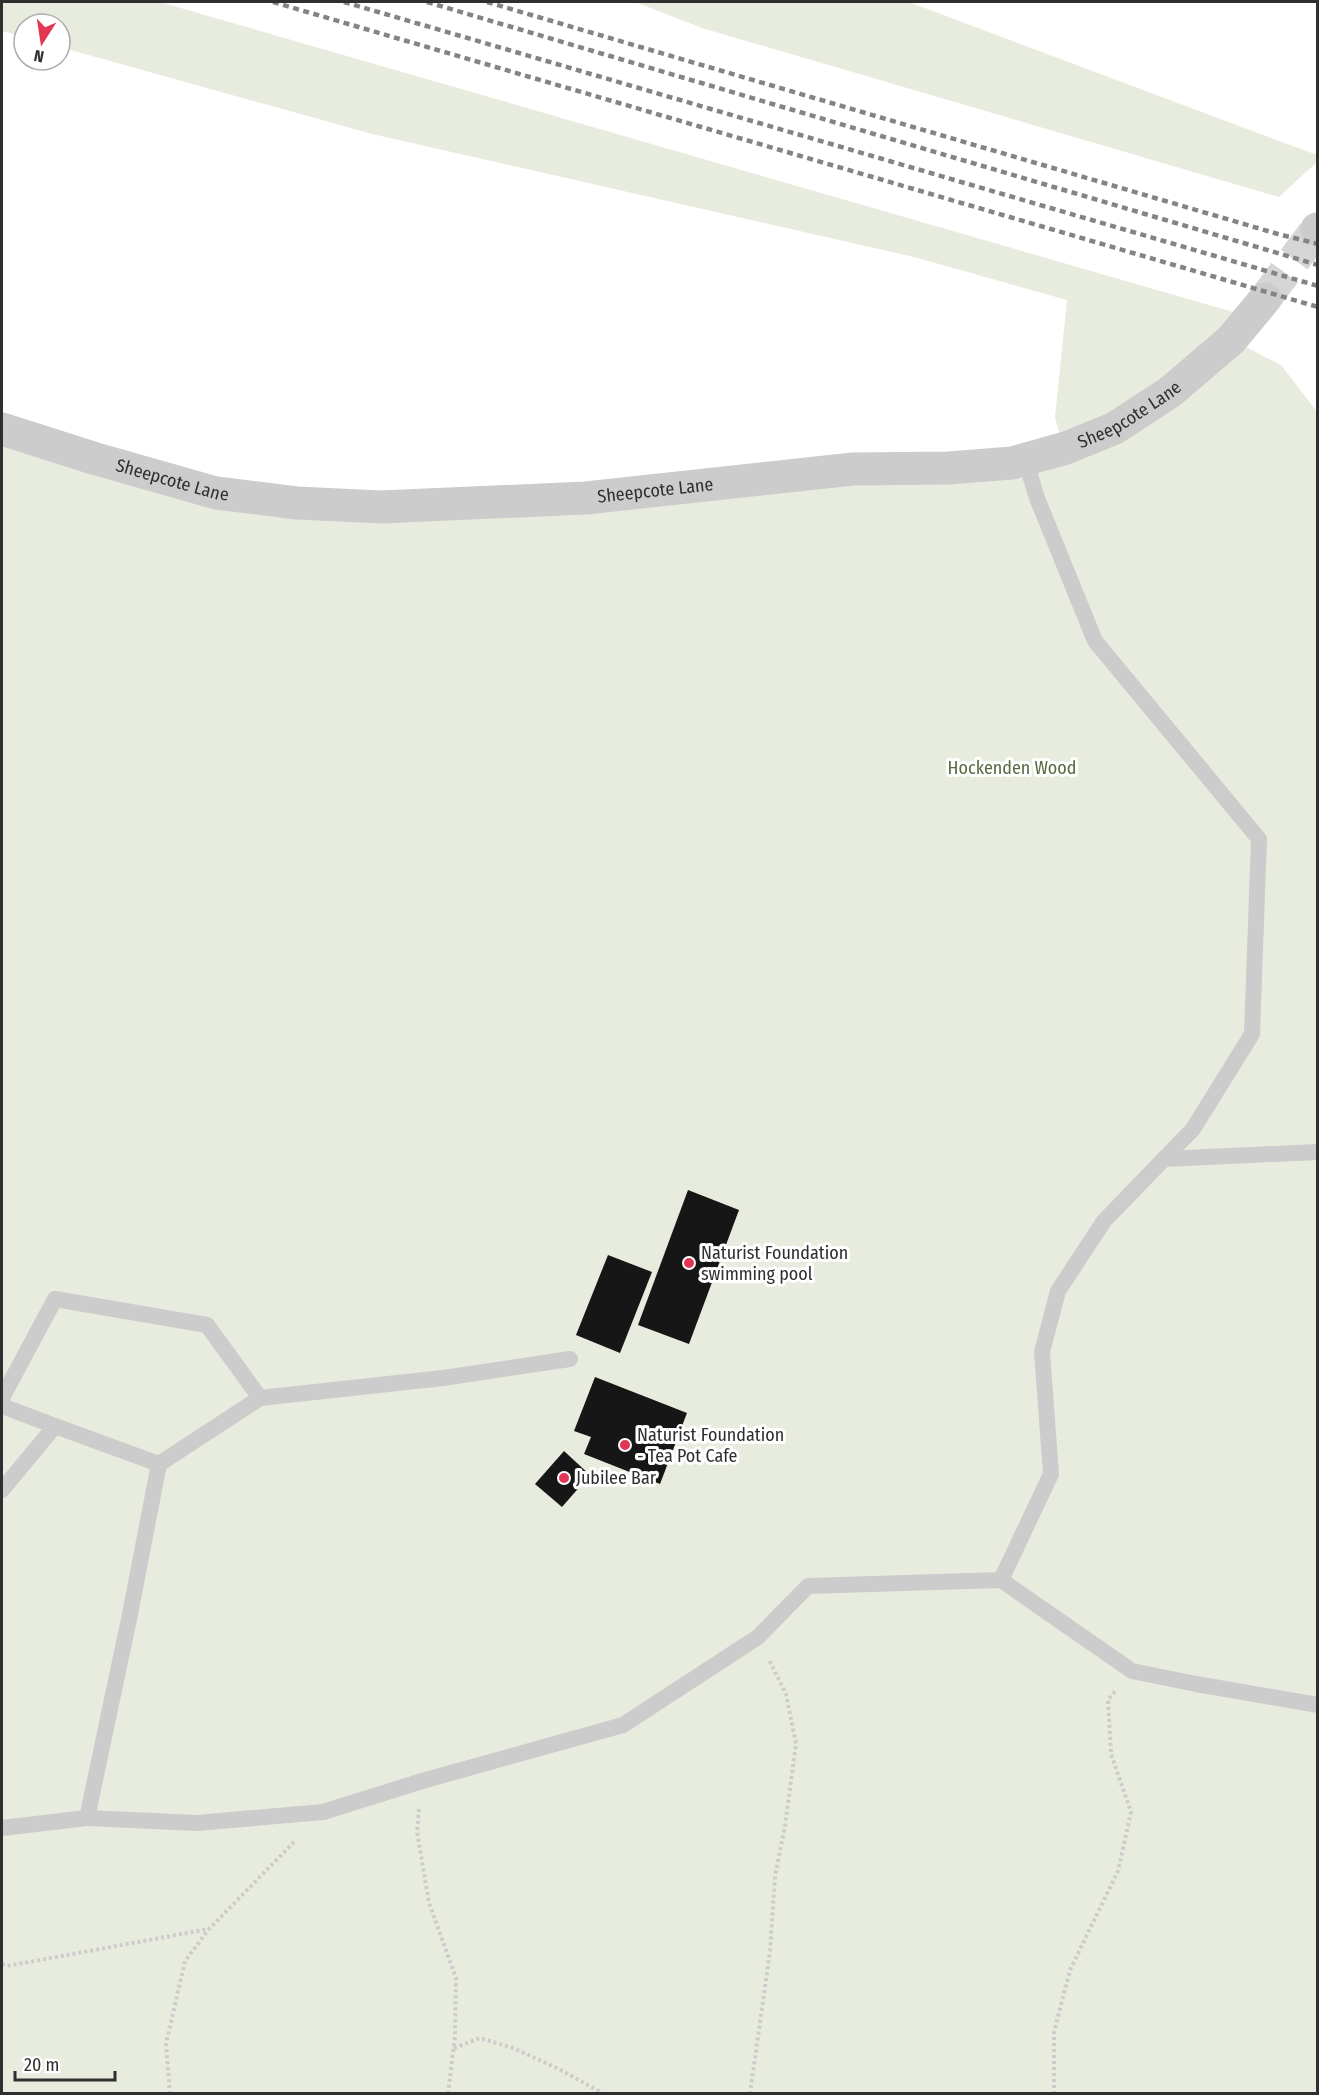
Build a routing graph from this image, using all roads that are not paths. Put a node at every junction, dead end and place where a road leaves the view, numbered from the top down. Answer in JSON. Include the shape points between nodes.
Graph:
{"nodes":[{"id":1,"x":1265,"y":299,"type":"tunnel mouth"},
{"id":2,"x":2,"y":429,"type":"edge"},
{"id":3,"x":1025,"y":459,"type":"junction"},
{"id":4,"x":1317,"y":1152,"type":"edge"},
{"id":5,"x":1164,"y":1159,"type":"junction"},
{"id":6,"x":570,"y":1359,"type":"dead end"},
{"id":7,"x":2,"y":1398,"type":"edge"},
{"id":8,"x":260,"y":1398,"type":"junction"},
{"id":9,"x":2,"y":1406,"type":"edge"},
{"id":10,"x":55,"y":1426,"type":"junction"},
{"id":11,"x":159,"y":1464,"type":"junction"},
{"id":12,"x":2,"y":1490,"type":"edge"},
{"id":13,"x":1001,"y":1580,"type":"junction"},
{"id":14,"x":1317,"y":1705,"type":"edge"},
{"id":15,"x":87,"y":1818,"type":"junction"},
{"id":16,"x":2,"y":1828,"type":"edge"}],
"edges":[{"from":1,"to":3,"type":"street","name":"Sheepcote Lane","via":[[1231,340],[1170,392],[1115,428]]},
{"from":2,"to":3,"type":"street","name":"Sheepcote Lane","via":[[216,493],[297,503],[381,507],[586,498],[854,469],[949,468]]},
{"from":3,"to":5,"type":"lane","via":[[1095,641],[1259,839],[1251,1034],[1192,1129]]},
{"from":4,"to":5,"type":"lane"},
{"from":5,"to":13,"type":"lane","via":[[1104,1221],[1058,1291],[1042,1352],[1050,1474]]},
{"from":6,"to":8,"type":"lane"},
{"from":7,"to":8,"type":"lane","via":[[55,1299],[207,1325]]},
{"from":8,"to":11,"type":"lane"},
{"from":9,"to":10,"type":"lane"},
{"from":10,"to":11,"type":"lane"},
{"from":10,"to":12,"type":"lane"},
{"from":11,"to":15,"type":"lane"},
{"from":13,"to":14,"type":"lane","via":[[1132,1671]]},
{"from":13,"to":15,"type":"lane","via":[[808,1586],[758,1637],[624,1725],[323,1812],[197,1823]]},
{"from":15,"to":16,"type":"lane"}]}
